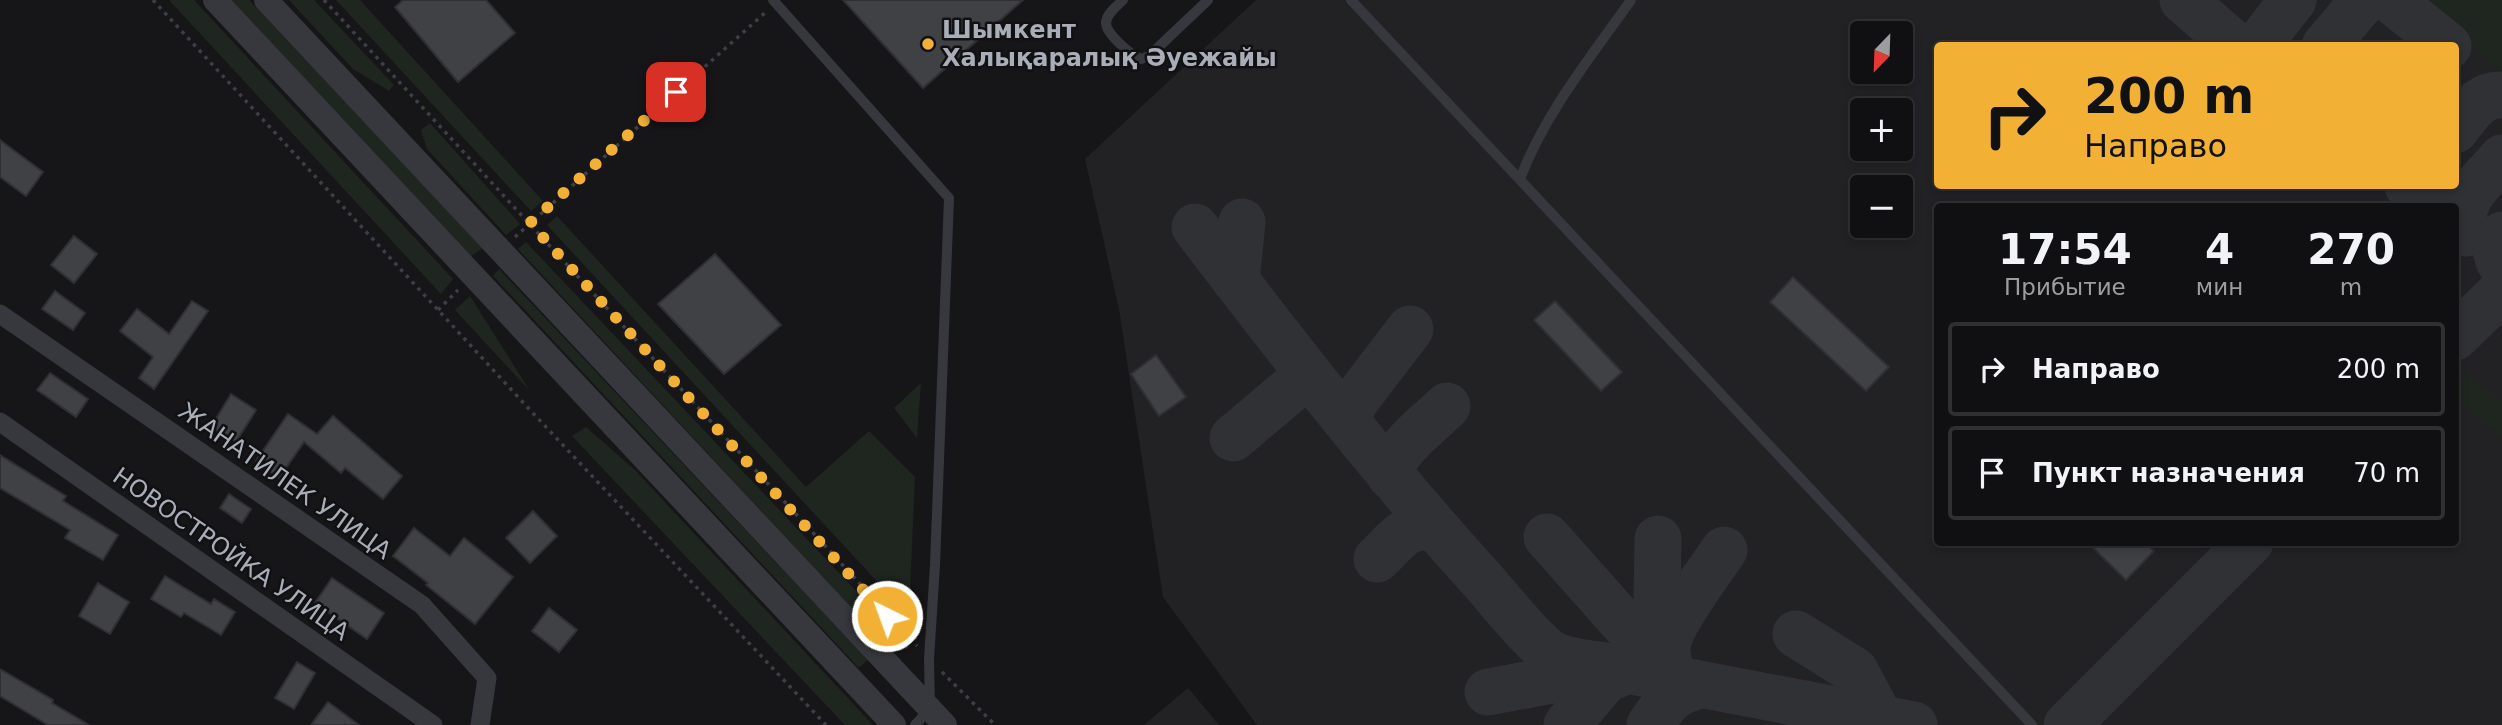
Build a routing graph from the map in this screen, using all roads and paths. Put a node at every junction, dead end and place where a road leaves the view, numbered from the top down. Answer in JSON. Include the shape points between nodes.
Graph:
{"nodes":[{"id":1,"x":153,"y":0,"type":"edge"},
{"id":2,"x":215,"y":0,"type":"edge"},
{"id":3,"x":266,"y":0,"type":"edge"},
{"id":4,"x":324,"y":0,"type":"edge"},
{"id":5,"x":1123,"y":0,"type":"edge"},
{"id":6,"x":1208,"y":0,"type":"edge"},
{"id":7,"x":1351,"y":0,"type":"edge"},
{"id":8,"x":1631,"y":0,"type":"edge"},
{"id":9,"x":775,"y":1,"type":"edge"},
{"id":10,"x":1520,"y":179,"type":"junction"},
{"id":11,"x":530,"y":223,"type":"junction"},
{"id":12,"x":0,"y":314,"type":"edge"},
{"id":13,"x":0,"y":422,"type":"edge"},
{"id":14,"x":929,"y":659,"type":"junction"},
{"id":15,"x":930,"y":720,"type":"edge"},
{"id":16,"x":433,"y":725,"type":"edge"},
{"id":17,"x":480,"y":725,"type":"edge"},
{"id":18,"x":826,"y":725,"type":"edge"},
{"id":19,"x":894,"y":725,"type":"edge"},
{"id":20,"x":995,"y":725,"type":"edge"},
{"id":21,"x":2032,"y":725,"type":"edge"}],
"edges":[{"from":1,"to":18,"type":"path"},
{"from":2,"to":19,"type":"street"},
{"from":3,"to":15,"type":"street"},
{"from":4,"to":11,"type":"path"},
{"from":5,"to":6,"type":"lane","via":[[1108,16],[1108,31],[1141,59]]},
{"from":7,"to":10,"type":"lane"},
{"from":8,"to":10,"type":"lane","via":[[1547,120]]},
{"from":9,"to":11,"type":"path"},
{"from":9,"to":14,"type":"lane","via":[[949,198]]},
{"from":10,"to":21,"type":"lane"},
{"from":11,"to":14,"type":"path"},
{"from":12,"to":17,"type":"street","name":"ЖАНАТИЛЕК УЛИЦА","via":[[422,605],[487,678]]},
{"from":13,"to":16,"type":"street","name":"НОВОСТРОЙКА УЛИЦА"},
{"from":14,"to":15,"type":"lane"},
{"from":14,"to":20,"type":"path"}]}
